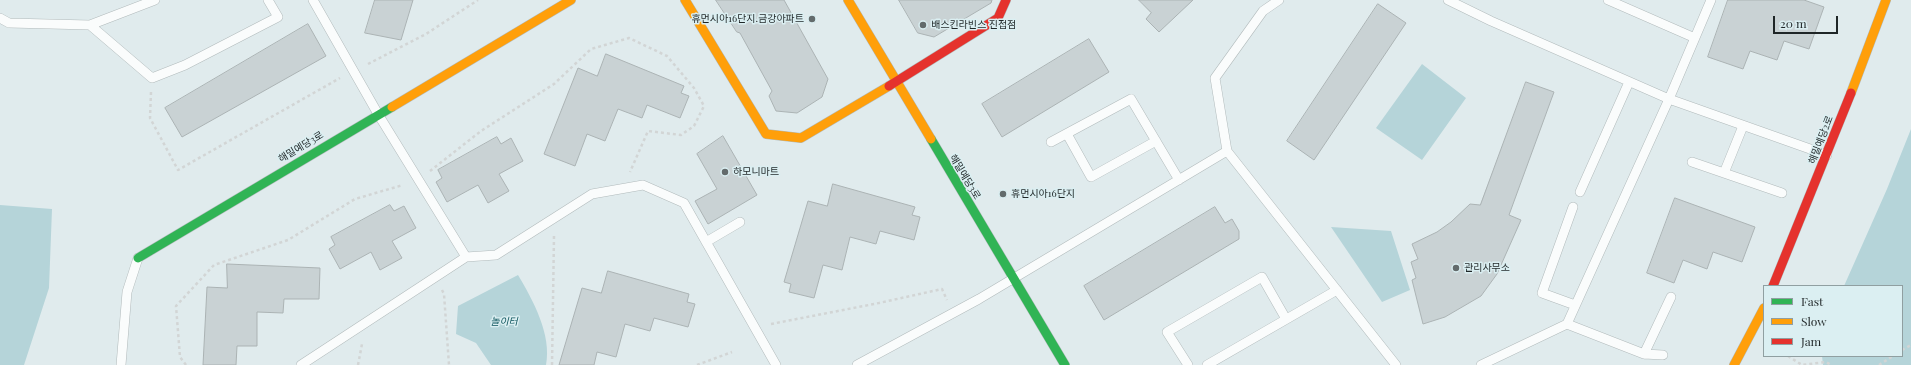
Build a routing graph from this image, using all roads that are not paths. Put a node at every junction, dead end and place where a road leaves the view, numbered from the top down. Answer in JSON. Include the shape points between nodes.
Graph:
{"nodes":[{"id":1,"x":155,"y":0,"type":"edge"},
{"id":2,"x":268,"y":0,"type":"edge"},
{"id":3,"x":313,"y":0,"type":"edge"},
{"id":4,"x":570,"y":0,"type":"edge"},
{"id":5,"x":685,"y":0,"type":"edge"},
{"id":6,"x":848,"y":0,"type":"edge"},
{"id":7,"x":1006,"y":0,"type":"edge"},
{"id":8,"x":1279,"y":0,"type":"edge"},
{"id":9,"x":1448,"y":0,"type":"edge"},
{"id":10,"x":1608,"y":0,"type":"edge"},
{"id":11,"x":1711,"y":0,"type":"edge"},
{"id":12,"x":1886,"y":0,"type":"edge"},
{"id":13,"x":0,"y":18,"type":"edge"},
{"id":14,"x":90,"y":25,"type":"junction"},
{"id":15,"x":1695,"y":38,"type":"junction"},
{"id":16,"x":896,"y":82,"type":"junction"},
{"id":17,"x":1629,"y":82,"type":"junction"},
{"id":18,"x":1669,"y":99,"type":"junction"},
{"id":19,"x":378,"y":114,"type":"junction"},
{"id":20,"x":1743,"y":126,"type":"junction"},
{"id":21,"x":1066,"y":134,"type":"junction"},
{"id":22,"x":1156,"y":141,"type":"junction"},
{"id":23,"x":1051,"y":142,"type":"dead end"},
{"id":24,"x":1227,"y":151,"type":"junction"},
{"id":25,"x":1827,"y":156,"type":"junction"},
{"id":26,"x":1692,"y":162,"type":"dead end"},
{"id":27,"x":1724,"y":173,"type":"junction"},
{"id":28,"x":1179,"y":180,"type":"junction"},
{"id":29,"x":1580,"y":192,"type":"dead end"},
{"id":30,"x":1782,"y":193,"type":"dead end"},
{"id":31,"x":1573,"y":207,"type":"dead end"},
{"id":32,"x":740,"y":222,"type":"dead end"},
{"id":33,"x":706,"y":242,"type":"junction"},
{"id":34,"x":466,"y":257,"type":"junction"},
{"id":35,"x":138,"y":258,"type":"joint"},
{"id":36,"x":1013,"y":279,"type":"junction"},
{"id":37,"x":1773,"y":285,"type":"edge"},
{"id":38,"x":1337,"y":290,"type":"junction"},
{"id":39,"x":1671,"y":297,"type":"dead end"},
{"id":40,"x":1575,"y":305,"type":"junction"},
{"id":41,"x":1763,"y":310,"type":"edge"},
{"id":42,"x":1286,"y":319,"type":"junction"},
{"id":43,"x":1567,"y":324,"type":"junction"},
{"id":44,"x":1644,"y":354,"type":"junction"},
{"id":45,"x":1663,"y":355,"type":"dead end"},
{"id":46,"x":121,"y":365,"type":"edge"},
{"id":47,"x":301,"y":365,"type":"edge"},
{"id":48,"x":776,"y":365,"type":"edge"},
{"id":49,"x":857,"y":365,"type":"edge"},
{"id":50,"x":1065,"y":365,"type":"edge"},
{"id":51,"x":1188,"y":365,"type":"edge"},
{"id":52,"x":1207,"y":365,"type":"edge"},
{"id":53,"x":1396,"y":365,"type":"edge"},
{"id":54,"x":1481,"y":365,"type":"edge"},
{"id":55,"x":1734,"y":365,"type":"edge"}],
"edges":[{"from":1,"to":14,"type":"lane"},
{"from":2,"to":14,"type":"lane","via":[[278,17],[185,65],[152,78]]},
{"from":3,"to":19,"type":"lane"},
{"from":4,"to":19,"type":"street","name":"해밀예당3로"},
{"from":5,"to":16,"type":"street","via":[[766,134],[801,138]]},
{"from":6,"to":16,"type":"street","name":"해밀예당3로"},
{"from":7,"to":16,"type":"street","via":[[998,18]]},
{"from":8,"to":24,"type":"lane","via":[[1263,11],[1215,78]]},
{"from":9,"to":17,"type":"lane"},
{"from":10,"to":15,"type":"lane"},
{"from":11,"to":15,"type":"lane"},
{"from":12,"to":25,"type":"street","name":"해밀예당2로"},
{"from":13,"to":14,"type":"lane","via":[[8,23]]},
{"from":15,"to":18,"type":"lane"},
{"from":16,"to":36,"type":"street","name":"해밀예당3로"},
{"from":17,"to":18,"type":"lane"},
{"from":17,"to":29,"type":"lane"},
{"from":18,"to":20,"type":"lane"},
{"from":18,"to":40,"type":"lane"},
{"from":19,"to":34,"type":"lane"},
{"from":19,"to":35,"type":"street","name":"해밀예당3로"},
{"from":20,"to":25,"type":"lane"},
{"from":20,"to":27,"type":"lane"},
{"from":21,"to":22,"type":"lane","via":[[1131,99]]},
{"from":21,"to":22,"type":"lane","via":[[1091,177]]},
{"from":21,"to":23,"type":"lane"},
{"from":22,"to":28,"type":"lane"},
{"from":24,"to":28,"type":"lane"},
{"from":24,"to":38,"type":"lane"},
{"from":25,"to":37,"type":"street","name":"해밀예당2로"},
{"from":26,"to":27,"type":"lane"},
{"from":27,"to":30,"type":"lane"},
{"from":28,"to":36,"type":"lane"},
{"from":31,"to":40,"type":"lane","via":[[1542,293]]},
{"from":32,"to":33,"type":"lane"},
{"from":33,"to":34,"type":"lane","via":[[684,203],[643,185],[592,194],[496,255]]},
{"from":33,"to":48,"type":"lane"},
{"from":34,"to":47,"type":"lane"},
{"from":35,"to":46,"type":"lane","name":"해밀예당3로","via":[[126,292]]},
{"from":36,"to":49,"type":"lane"},
{"from":36,"to":50,"type":"street","name":"해밀예당3로"},
{"from":38,"to":42,"type":"lane"},
{"from":38,"to":53,"type":"lane"},
{"from":39,"to":44,"type":"lane"},
{"from":40,"to":43,"type":"lane"},
{"from":41,"to":55,"type":"street"},
{"from":42,"to":51,"type":"lane","via":[[1262,277],[1167,332]]},
{"from":42,"to":52,"type":"lane"},
{"from":43,"to":44,"type":"lane"},
{"from":43,"to":54,"type":"lane"},
{"from":44,"to":45,"type":"lane"}]}
